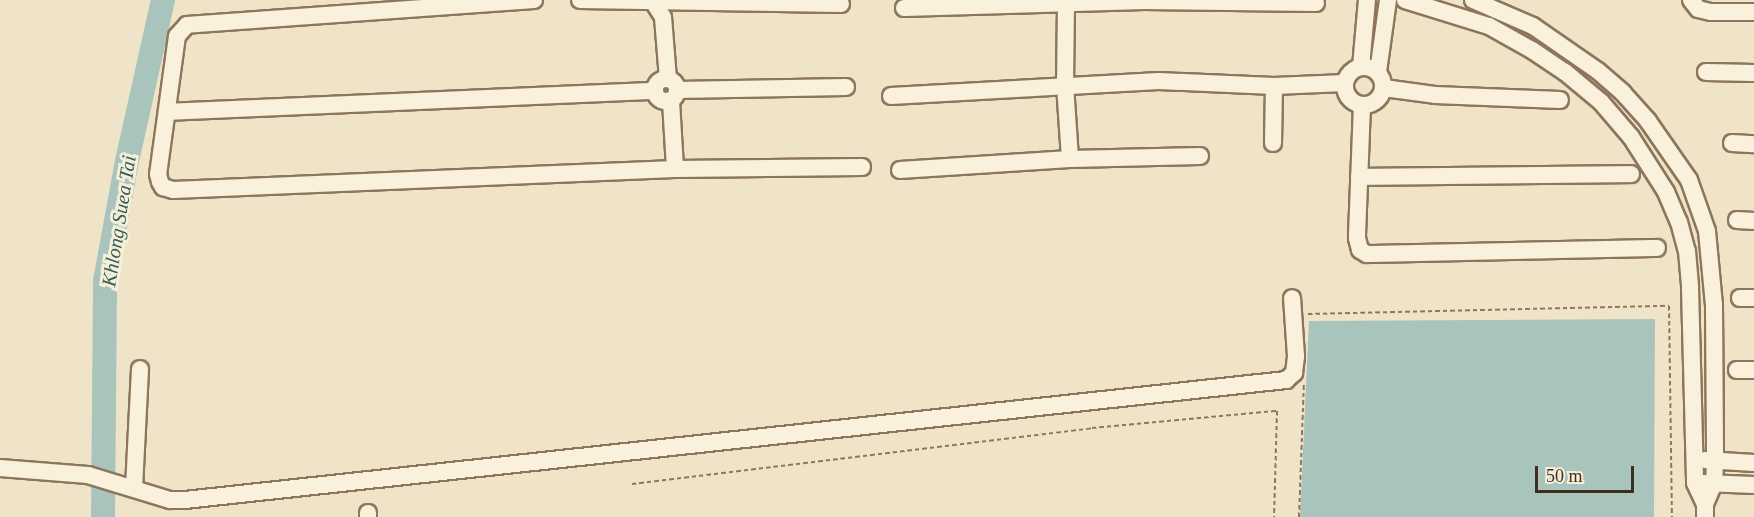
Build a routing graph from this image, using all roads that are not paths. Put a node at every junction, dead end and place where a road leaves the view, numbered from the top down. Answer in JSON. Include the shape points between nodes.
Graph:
{"nodes":[{"id":1,"x":534,"y":0,"type":"edge"},
{"id":2,"x":580,"y":0,"type":"edge"},
{"id":3,"x":1367,"y":0,"type":"edge"},
{"id":4,"x":1388,"y":0,"type":"edge"},
{"id":5,"x":1405,"y":0,"type":"edge"},
{"id":6,"x":1473,"y":0,"type":"edge"},
{"id":7,"x":1691,"y":0,"type":"edge"},
{"id":8,"x":652,"y":1,"type":"edge"},
{"id":9,"x":674,"y":1,"type":"edge"},
{"id":10,"x":1316,"y":3,"type":"dead end"},
{"id":11,"x":841,"y":4,"type":"dead end"},
{"id":12,"x":1066,"y":4,"type":"junction"},
{"id":13,"x":903,"y":8,"type":"dead end"},
{"id":14,"x":1754,"y":12,"type":"edge"},
{"id":15,"x":663,"y":17,"type":"junction"},
{"id":16,"x":1575,"y":54,"type":"junction"},
{"id":17,"x":1361,"y":67,"type":"junction"},
{"id":18,"x":1378,"y":72,"type":"junction"},
{"id":19,"x":1565,"y":72,"type":"junction"},
{"id":20,"x":1706,"y":72,"type":"dead end"},
{"id":21,"x":1754,"y":73,"type":"edge"},
{"id":22,"x":1345,"y":83,"type":"junction"},
{"id":23,"x":1065,"y":85,"type":"junction"},
{"id":24,"x":1274,"y":86,"type":"junction"},
{"id":25,"x":846,"y":87,"type":"dead end"},
{"id":26,"x":1384,"y":88,"type":"junction"},
{"id":27,"x":672,"y":90,"type":"junction"},
{"id":28,"x":891,"y":96,"type":"dead end"},
{"id":29,"x":1560,"y":100,"type":"dead end"},
{"id":30,"x":1362,"y":105,"type":"junction"},
{"id":31,"x":167,"y":112,"type":"junction"},
{"id":32,"x":1273,"y":143,"type":"dead end"},
{"id":33,"x":1732,"y":143,"type":"dead end"},
{"id":34,"x":1754,"y":144,"type":"edge"},
{"id":35,"x":1672,"y":154,"type":"junction"},
{"id":36,"x":1200,"y":156,"type":"dead end"},
{"id":37,"x":1070,"y":159,"type":"junction"},
{"id":38,"x":862,"y":166,"type":"dead end"},
{"id":39,"x":675,"y":169,"type":"junction"},
{"id":40,"x":900,"y":170,"type":"dead end"},
{"id":41,"x":1653,"y":170,"type":"junction"},
{"id":42,"x":1631,"y":174,"type":"dead end"},
{"id":43,"x":1359,"y":177,"type":"junction"},
{"id":44,"x":1657,"y":248,"type":"dead end"},
{"id":45,"x":1292,"y":298,"type":"dead end"},
{"id":46,"x":140,"y":369,"type":"dead end"},
{"id":47,"x":1695,"y":459,"type":"junction"},
{"id":48,"x":1715,"y":460,"type":"junction"},
{"id":49,"x":1754,"y":463,"type":"edge"},
{"id":50,"x":0,"y":468,"type":"edge"},
{"id":51,"x":1695,"y":483,"type":"junction"},
{"id":52,"x":1714,"y":483,"type":"junction"},
{"id":53,"x":1754,"y":485,"type":"edge"},
{"id":54,"x":131,"y":486,"type":"junction"},
{"id":55,"x":1705,"y":510,"type":"edge"}],
"edges":[{"from":1,"to":31,"type":"street","via":[[187,26],[177,36]]},
{"from":2,"to":8,"type":"street"},
{"from":3,"to":17,"type":"street"},
{"from":4,"to":18,"type":"street"},
{"from":5,"to":19,"type":"street","via":[[1489,26]]},
{"from":6,"to":16,"type":"street","via":[[1533,26]]},
{"from":7,"to":14,"type":"street","via":[[1698,9],[1711,12]]},
{"from":8,"to":9,"type":"street"},
{"from":8,"to":15,"type":"street"},
{"from":9,"to":11,"type":"street"},
{"from":9,"to":15,"type":"street"},
{"from":10,"to":12,"type":"street"},
{"from":12,"to":13,"type":"street"},
{"from":12,"to":23,"type":"street"},
{"from":15,"to":27,"type":"street"},
{"from":16,"to":19,"type":"street"},
{"from":16,"to":35,"type":"street","via":[[1623,93]]},
{"from":17,"to":18,"type":"street"},
{"from":17,"to":22,"type":"street","via":[[1350,73]]},
{"from":18,"to":26,"type":"street"},
{"from":19,"to":41,"type":"street","via":[[1601,102]]},
{"from":20,"to":21,"type":"street"},
{"from":22,"to":24,"type":"street"},
{"from":22,"to":30,"type":"street","via":[[1347,95]]},
{"from":23,"to":24,"type":"street","via":[[1159,81]]},
{"from":23,"to":28,"type":"street"},
{"from":23,"to":37,"type":"street"},
{"from":24,"to":32,"type":"street"},
{"from":25,"to":27,"type":"street"},
{"from":26,"to":29,"type":"street","via":[[1435,95]]},
{"from":26,"to":30,"type":"street","via":[[1376,101]]},
{"from":27,"to":31,"type":"street","via":[[658,82],[654,91]]},
{"from":27,"to":39,"type":"street"},
{"from":30,"to":43,"type":"street"},
{"from":31,"to":39,"type":"street","via":[[158,174],[164,187],[173,190]]},
{"from":33,"to":34,"type":"street"},
{"from":35,"to":41,"type":"street"},
{"from":35,"to":48,"type":"street","via":[[1689,180],[1707,231],[1714,305]]},
{"from":36,"to":37,"type":"street"},
{"from":37,"to":40,"type":"street"},
{"from":38,"to":39,"type":"street"},
{"from":41,"to":47,"type":"street","via":[[1680,222],[1687,250]]},
{"from":42,"to":43,"type":"street"},
{"from":43,"to":44,"type":"street","via":[[1357,238],[1360,250],[1367,254]]},
{"from":45,"to":54,"type":"street","via":[[1296,356],[1294,373],[1286,380],[185,500],[170,500]]},
{"from":46,"to":54,"type":"street"},
{"from":47,"to":48,"type":"street"},
{"from":47,"to":51,"type":"street"},
{"from":48,"to":49,"type":"street"},
{"from":48,"to":52,"type":"street"},
{"from":50,"to":54,"type":"street","via":[[88,475]]},
{"from":51,"to":52,"type":"street"},
{"from":51,"to":55,"type":"street"},
{"from":52,"to":53,"type":"street"},
{"from":52,"to":55,"type":"street"}]}
